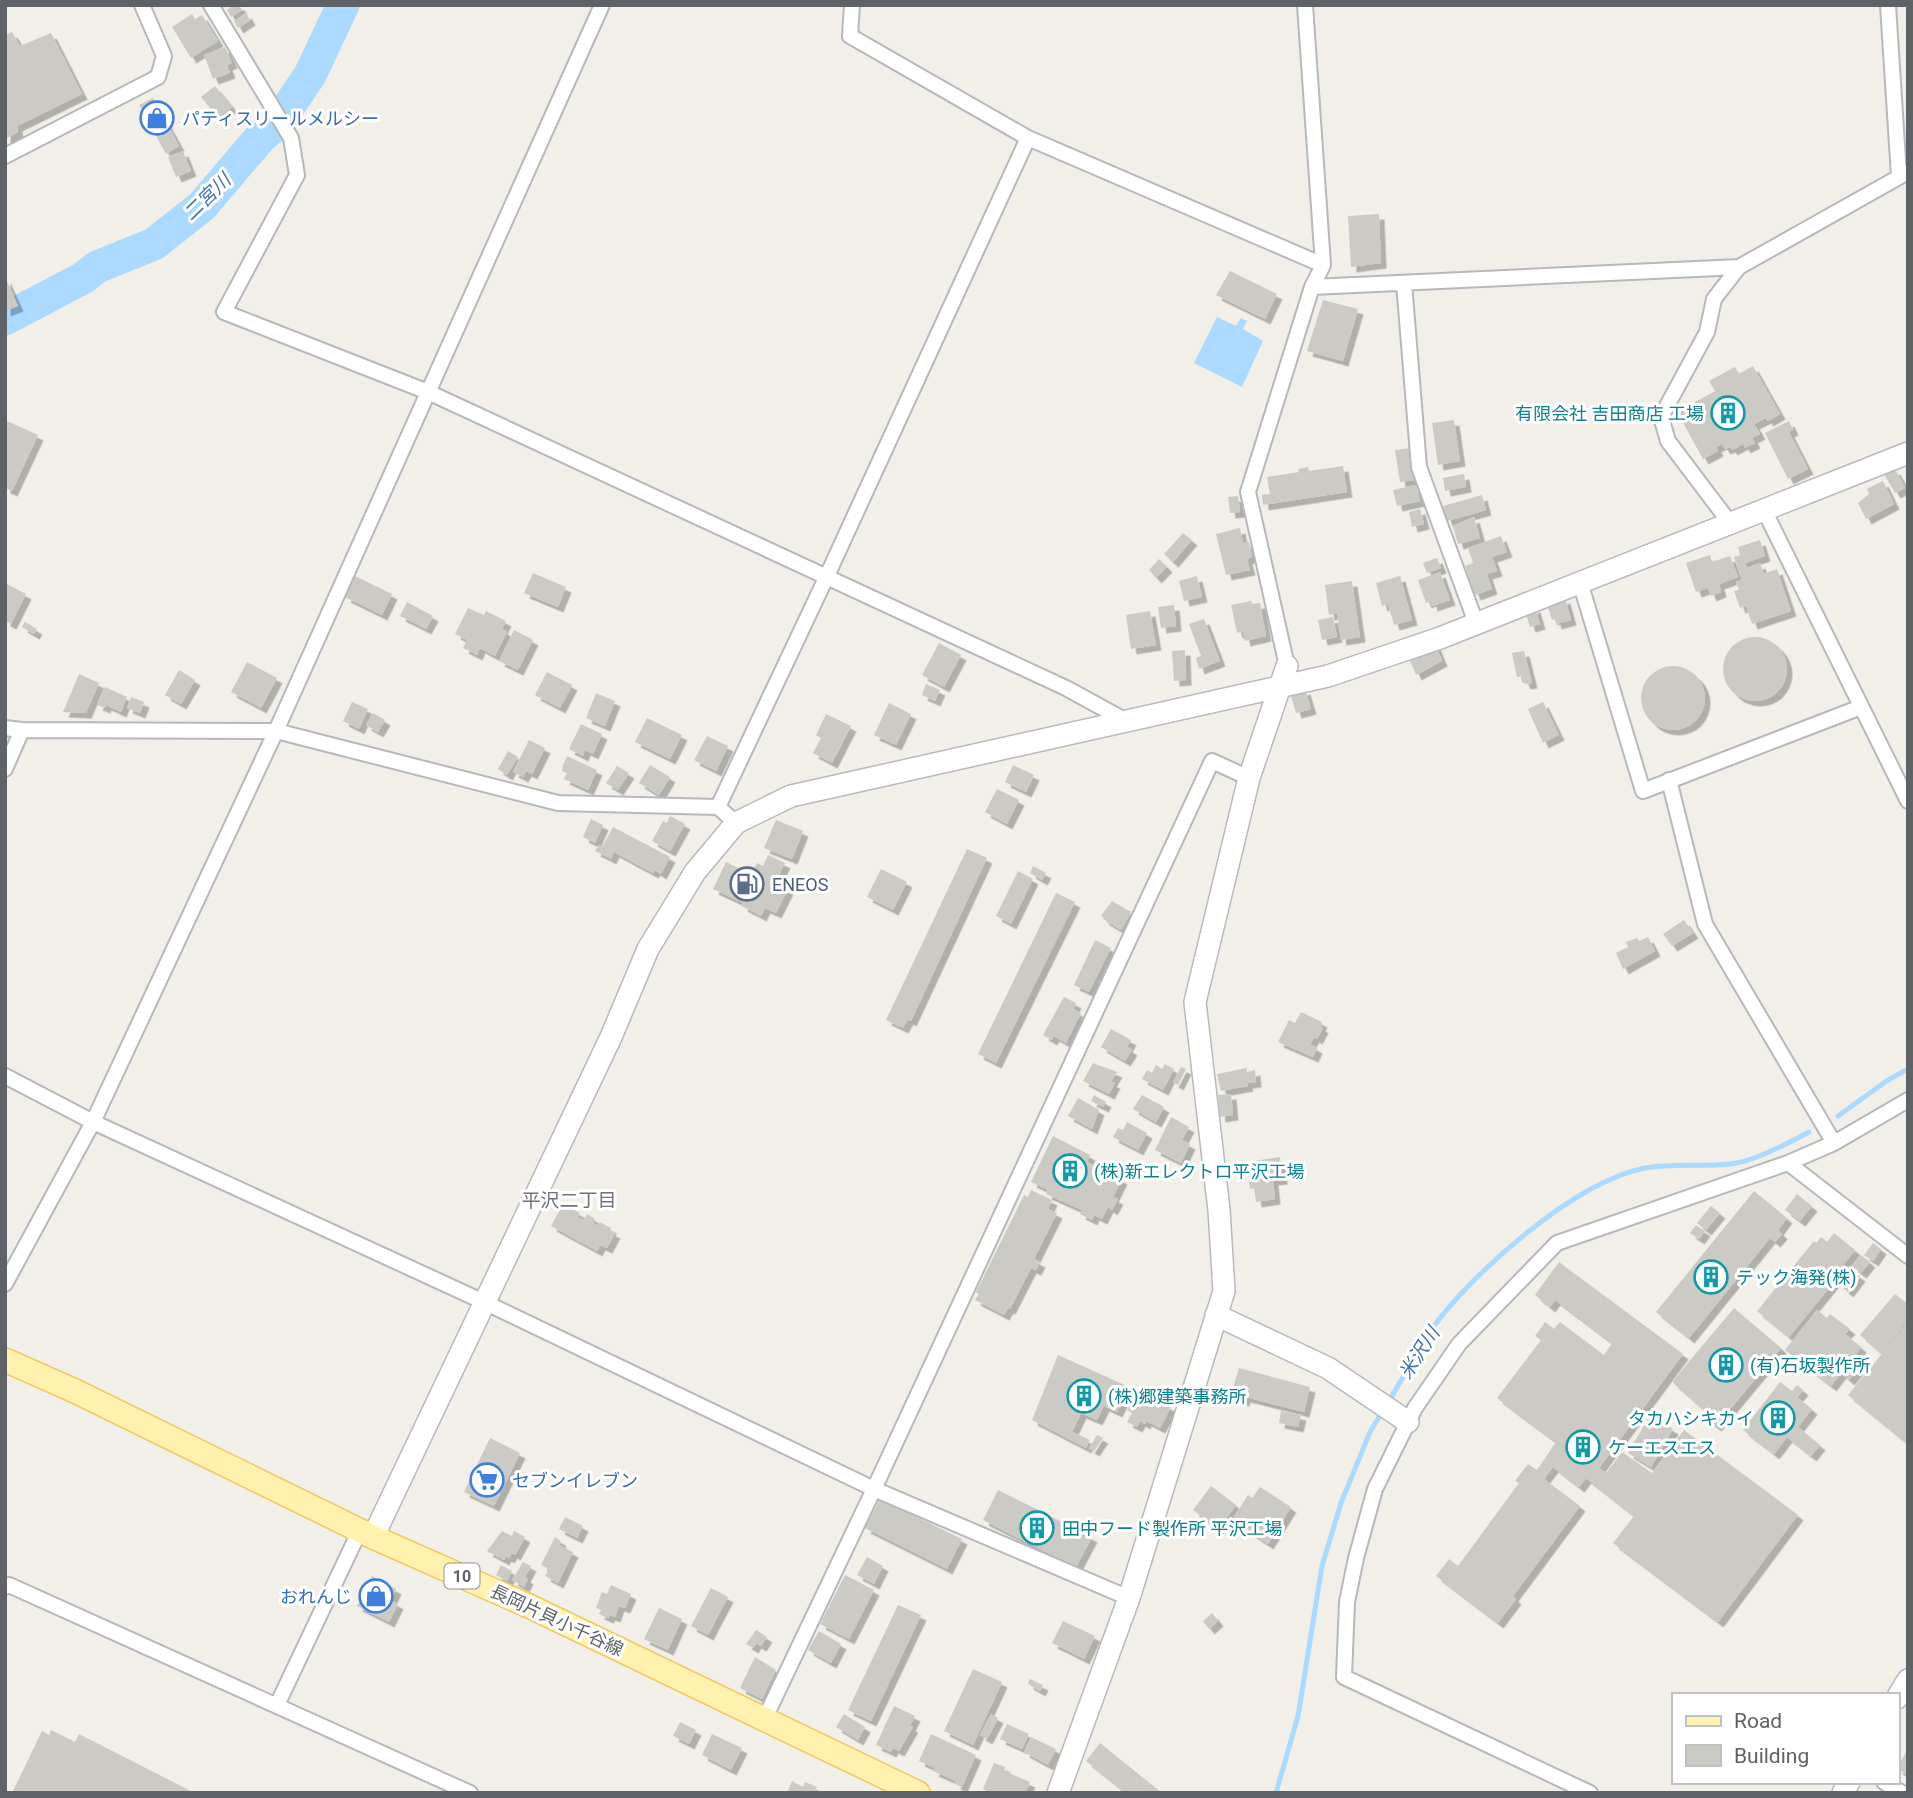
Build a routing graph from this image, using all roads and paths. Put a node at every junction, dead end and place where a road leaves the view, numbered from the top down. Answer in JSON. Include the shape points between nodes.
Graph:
{"nodes":[{"id":1,"x":142,"y":5,"type":"edge"},
{"id":2,"x":211,"y":5,"type":"edge"},
{"id":3,"x":602,"y":5,"type":"edge"},
{"id":4,"x":852,"y":5,"type":"edge"},
{"id":5,"x":1305,"y":5,"type":"edge"},
{"id":6,"x":1888,"y":5,"type":"edge"},
{"id":7,"x":1028,"y":138,"type":"junction"},
{"id":8,"x":5,"y":156,"type":"edge"},
{"id":9,"x":1903,"y":174,"type":"edge"},
{"id":10,"x":1323,"y":265,"type":"junction"},
{"id":11,"x":1739,"y":267,"type":"junction"},
{"id":12,"x":1405,"y":283,"type":"junction"},
{"id":13,"x":1311,"y":288,"type":"junction"},
{"id":14,"x":428,"y":392,"type":"junction"},
{"id":15,"x":1908,"y":453,"type":"edge"},
{"id":16,"x":1763,"y":510,"type":"junction"},
{"id":17,"x":1730,"y":523,"type":"junction"},
{"id":18,"x":827,"y":578,"type":"junction"},
{"id":19,"x":1580,"y":582,"type":"junction"},
{"id":20,"x":1476,"y":624,"type":"junction"},
{"id":21,"x":1283,"y":676,"type":"junction"},
{"id":22,"x":1861,"y":707,"type":"junction"},
{"id":23,"x":1128,"y":722,"type":"junction"},
{"id":24,"x":5,"y":729,"type":"edge"},
{"id":25,"x":22,"y":730,"type":"junction"},
{"id":26,"x":276,"y":731,"type":"junction"},
{"id":27,"x":5,"y":769,"type":"edge"},
{"id":28,"x":1249,"y":778,"type":"junction"},
{"id":29,"x":1669,"y":780,"type":"junction"},
{"id":30,"x":1908,"y":801,"type":"edge"},
{"id":31,"x":718,"y":807,"type":"junction"},
{"id":32,"x":736,"y":824,"type":"junction"},
{"id":33,"x":5,"y":1076,"type":"edge"},
{"id":34,"x":1908,"y":1100,"type":"edge"},
{"id":35,"x":93,"y":1122,"type":"junction"},
{"id":36,"x":1834,"y":1143,"type":"junction"},
{"id":37,"x":1788,"y":1163,"type":"junction"},
{"id":38,"x":1908,"y":1256,"type":"edge"},
{"id":39,"x":5,"y":1284,"type":"edge"},
{"id":40,"x":484,"y":1302,"type":"junction"},
{"id":41,"x":1216,"y":1315,"type":"junction"},
{"id":42,"x":5,"y":1360,"type":"edge"},
{"id":43,"x":1408,"y":1422,"type":"junction"},
{"id":44,"x":874,"y":1489,"type":"junction"},
{"id":45,"x":366,"y":1534,"type":"junction"},
{"id":46,"x":5,"y":1587,"type":"edge"},
{"id":47,"x":1129,"y":1598,"type":"junction"},
{"id":48,"x":277,"y":1705,"type":"junction"},
{"id":49,"x":765,"y":1718,"type":"junction"},
{"id":50,"x":470,"y":1793,"type":"edge"},
{"id":51,"x":918,"y":1793,"type":"edge"},
{"id":52,"x":1058,"y":1793,"type":"edge"},
{"id":53,"x":1591,"y":1793,"type":"edge"}],
"edges":[{"from":1,"to":8,"type":"street","via":[[164,56],[158,78]]},
{"from":2,"to":14,"type":"street","via":[[291,138],[297,175],[224,312]]},
{"from":3,"to":14,"type":"street"},
{"from":4,"to":7,"type":"street","via":[[850,36]]},
{"from":5,"to":10,"type":"street"},
{"from":6,"to":9,"type":"street"},
{"from":7,"to":10,"type":"street"},
{"from":7,"to":18,"type":"street"},
{"from":9,"to":11,"type":"street"},
{"from":10,"to":13,"type":"street"},
{"from":11,"to":12,"type":"street"},
{"from":11,"to":17,"type":"street","via":[[1714,299],[1707,331],[1661,417],[1668,442]]},
{"from":12,"to":13,"type":"street"},
{"from":12,"to":20,"type":"street","via":[[1419,467]]},
{"from":13,"to":21,"type":"street","via":[[1248,492]]},
{"from":14,"to":18,"type":"street"},
{"from":14,"to":26,"type":"street"},
{"from":15,"to":16,"type":"main road"},
{"from":16,"to":17,"type":"main road"},
{"from":16,"to":22,"type":"street"},
{"from":17,"to":19,"type":"main road"},
{"from":18,"to":23,"type":"street","via":[[1066,688]]},
{"from":18,"to":31,"type":"street"},
{"from":19,"to":20,"type":"main road"},
{"from":19,"to":29,"type":"street","via":[[1643,790]]},
{"from":20,"to":21,"type":"main road","via":[[1328,676]]},
{"from":21,"to":23,"type":"main road"},
{"from":21,"to":28,"type":"main road"},
{"from":22,"to":29,"type":"street"},
{"from":22,"to":30,"type":"street"},
{"from":23,"to":32,"type":"main road","via":[[791,796]]},
{"from":24,"to":25,"type":"street"},
{"from":25,"to":26,"type":"street"},
{"from":25,"to":27,"type":"street"},
{"from":26,"to":31,"type":"street","via":[[558,803]]},
{"from":26,"to":35,"type":"street"},
{"from":28,"to":41,"type":"main road","via":[[1195,1002],[1219,1210],[1224,1291]]},
{"from":28,"to":44,"type":"street","via":[[1212,761]]},
{"from":29,"to":36,"type":"street","via":[[1705,924]]},
{"from":31,"to":32,"type":"street"},
{"from":32,"to":40,"type":"main road","via":[[695,872],[648,949],[611,1037]]},
{"from":33,"to":35,"type":"street"},
{"from":34,"to":36,"type":"street"},
{"from":35,"to":39,"type":"street"},
{"from":35,"to":40,"type":"street"},
{"from":36,"to":37,"type":"street"},
{"from":37,"to":38,"type":"street"},
{"from":37,"to":43,"type":"street","via":[[1558,1242],[1459,1344]]},
{"from":40,"to":44,"type":"street"},
{"from":40,"to":45,"type":"main road"},
{"from":41,"to":43,"type":"main road","via":[[1328,1368]]},
{"from":41,"to":47,"type":"main road"},
{"from":42,"to":45,"type":"main road","name":"長岡片貝小千谷線","number":"10"},
{"from":43,"to":53,"type":"street","via":[[1376,1489],[1356,1558],[1347,1602],[1344,1677]]},
{"from":44,"to":47,"type":"street"},
{"from":44,"to":49,"type":"street"},
{"from":45,"to":48,"type":"street"},
{"from":45,"to":49,"type":"main road","name":"長岡片貝小千谷線","number":"10"},
{"from":46,"to":48,"type":"street"},
{"from":47,"to":52,"type":"main road"},
{"from":48,"to":50,"type":"street"},
{"from":49,"to":51,"type":"main road","name":"長岡片貝小千谷線","number":"10"}]}
